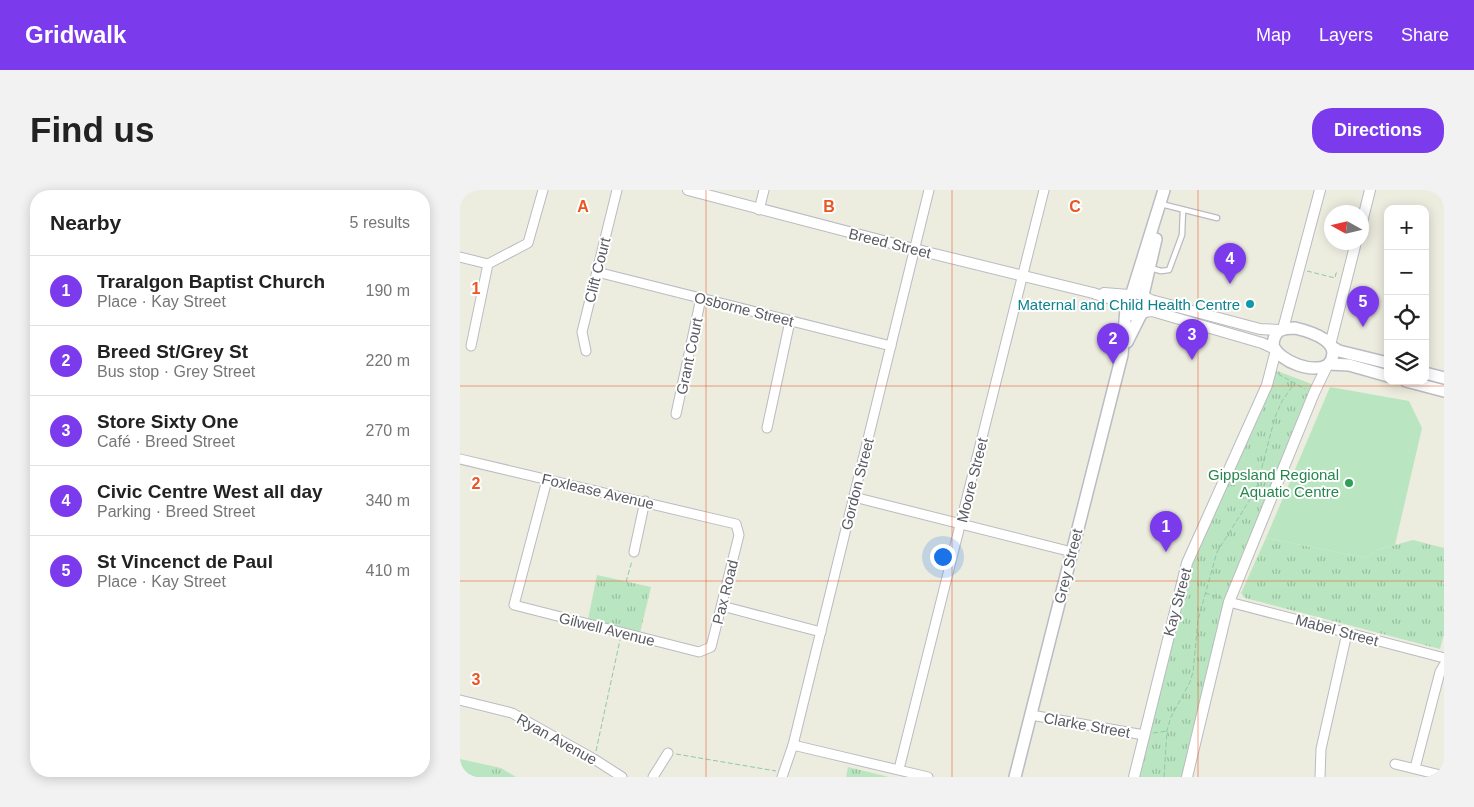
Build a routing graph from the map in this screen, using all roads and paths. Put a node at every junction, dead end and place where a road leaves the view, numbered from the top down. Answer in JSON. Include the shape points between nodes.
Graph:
{"nodes":[{"id":1,"x":543,"y":190,"type":"edge"},
{"id":2,"x":617,"y":190,"type":"edge"},
{"id":3,"x":688,"y":190,"type":"edge"},
{"id":4,"x":764,"y":190,"type":"edge"},
{"id":5,"x":929,"y":190,"type":"edge"},
{"id":6,"x":1044,"y":190,"type":"edge"},
{"id":7,"x":1164,"y":190,"type":"edge"},
{"id":8,"x":1320,"y":190,"type":"edge"},
{"id":9,"x":1370,"y":190,"type":"edge"},
{"id":10,"x":1160,"y":204,"type":"junction"},
{"id":11,"x":1366,"y":205,"type":"edge"},
{"id":12,"x":759,"y":210,"type":"junction"},
{"id":13,"x":1183,"y":210,"type":"junction"},
{"id":14,"x":1217,"y":218,"type":"dead end"},
{"id":15,"x":1156,"y":220,"type":"junction"},
{"id":16,"x":914,"y":249,"type":"junction"},
{"id":17,"x":1354,"y":250,"type":"edge"},
{"id":18,"x":460,"y":257,"type":"edge"},
{"id":19,"x":488,"y":264,"type":"junction"},
{"id":20,"x":1150,"y":268,"type":"junction"},
{"id":21,"x":1299,"y":269,"type":"junction"},
{"id":22,"x":597,"y":272,"type":"junction"},
{"id":23,"x":1348,"y":275,"type":"junction"},
{"id":24,"x":1023,"y":276,"type":"junction"},
{"id":25,"x":1093,"y":293,"type":"junction"},
{"id":26,"x":1137,"y":295,"type":"junction"},
{"id":27,"x":701,"y":298,"type":"junction"},
{"id":28,"x":1125,"y":308,"type":"junction"},
{"id":29,"x":1142,"y":313,"type":"junction"},
{"id":30,"x":790,"y":321,"type":"junction"},
{"id":31,"x":1281,"y":329,"type":"junction"},
{"id":32,"x":471,"y":346,"type":"dead end"},
{"id":33,"x":891,"y":346,"type":"junction"},
{"id":34,"x":1331,"y":346,"type":"junction"},
{"id":35,"x":1275,"y":350,"type":"junction"},
{"id":36,"x":586,"y":351,"type":"dead end"},
{"id":37,"x":1122,"y":355,"type":"junction"},
{"id":38,"x":1384,"y":362,"type":"edge"},
{"id":39,"x":1328,"y":365,"type":"junction"},
{"id":40,"x":1272,"y":369,"type":"junction"},
{"id":41,"x":1429,"y":374,"type":"edge"},
{"id":42,"x":1384,"y":375,"type":"edge"},
{"id":43,"x":1444,"y":378,"type":"edge"},
{"id":44,"x":1294,"y":384,"type":"junction"},
{"id":45,"x":1421,"y":385,"type":"edge"},
{"id":46,"x":1444,"y":391,"type":"edge"},
{"id":47,"x":1314,"y":393,"type":"junction"},
{"id":48,"x":676,"y":414,"type":"dead end"},
{"id":49,"x":767,"y":428,"type":"dead end"},
{"id":50,"x":460,"y":459,"type":"edge"},
{"id":51,"x":547,"y":480,"type":"junction"},
{"id":52,"x":854,"y":497,"type":"junction"},
{"id":53,"x":645,"y":501,"type":"junction"},
{"id":54,"x":736,"y":524,"type":"joint"},
{"id":55,"x":961,"y":525,"type":"junction"},
{"id":56,"x":634,"y":552,"type":"joint"},
{"id":57,"x":1072,"y":552,"type":"junction"},
{"id":58,"x":626,"y":582,"type":"dead end"},
{"id":59,"x":1205,"y":593,"type":"junction"},
{"id":60,"x":1229,"y":602,"type":"junction"},
{"id":61,"x":722,"y":606,"type":"junction"},
{"id":62,"x":621,"y":632,"type":"junction"},
{"id":63,"x":820,"y":632,"type":"junction"},
{"id":64,"x":1347,"y":633,"type":"junction"},
{"id":65,"x":699,"y":652,"type":"joint"},
{"id":66,"x":1444,"y":658,"type":"edge"},
{"id":67,"x":1444,"y":665,"type":"edge"},
{"id":68,"x":460,"y":700,"type":"edge"},
{"id":69,"x":1031,"y":714,"type":"junction"},
{"id":70,"x":1167,"y":730,"type":"junction"},
{"id":71,"x":1144,"y":735,"type":"junction"},
{"id":72,"x":793,"y":745,"type":"junction"},
{"id":73,"x":668,"y":753,"type":"joint"},
{"id":74,"x":594,"y":759,"type":"junction"},
{"id":75,"x":1395,"y":764,"type":"dead end"},
{"id":76,"x":1416,"y":768,"type":"junction"},
{"id":77,"x":899,"y":770,"type":"junction"},
{"id":78,"x":782,"y":775,"type":"edge"},
{"id":79,"x":1444,"y":776,"type":"edge"},
{"id":80,"x":622,"y":777,"type":"edge"},
{"id":81,"x":653,"y":777,"type":"edge"},
{"id":82,"x":928,"y":777,"type":"edge"},
{"id":83,"x":1015,"y":777,"type":"edge"},
{"id":84,"x":1134,"y":777,"type":"edge"},
{"id":85,"x":1164,"y":777,"type":"edge"},
{"id":86,"x":1187,"y":777,"type":"edge"},
{"id":87,"x":1320,"y":777,"type":"edge"}],
"edges":[{"from":1,"to":19,"type":"street","via":[[528,243]]},
{"from":2,"to":22,"type":"street","name":"Clift Court"},
{"from":3,"to":12,"type":"street","name":"Breed Street"},
{"from":4,"to":12,"type":"street"},
{"from":5,"to":16,"type":"street","name":"Gordon Street"},
{"from":6,"to":24,"type":"street","name":"Moore Street"},
{"from":7,"to":10,"type":"main road"},
{"from":8,"to":21,"type":"street"},
{"from":9,"to":11,"type":"street"},
{"from":10,"to":13,"type":"lane"},
{"from":10,"to":15,"type":"main road"},
{"from":12,"to":16,"type":"street","name":"Breed Street"},
{"from":13,"to":14,"type":"lane"},
{"from":13,"to":20,"type":"lane","via":[[1182,235],[1169,270]]},
{"from":15,"to":20,"type":"main road"},
{"from":15,"to":26,"type":"main road"},
{"from":16,"to":24,"type":"street","name":"Breed Street"},
{"from":16,"to":33,"type":"street","name":"Gordon Street"},
{"from":17,"to":23,"type":"street"},
{"from":18,"to":19,"type":"street"},
{"from":19,"to":32,"type":"street"},
{"from":20,"to":26,"type":"main road"},
{"from":21,"to":23,"type":"path","via":[[1335,278],[1336,273]]},
{"from":21,"to":31,"type":"street"},
{"from":22,"to":27,"type":"street","name":"Osborne Street"},
{"from":22,"to":36,"type":"street","name":"Clift Court","via":[[582,332]]},
{"from":23,"to":34,"type":"street"},
{"from":24,"to":25,"type":"street","name":"Breed Street"},
{"from":24,"to":55,"type":"street","name":"Moore Street"},
{"from":25,"to":26,"type":"street","name":"Breed Street"},
{"from":25,"to":28,"type":"street","name":"Breed Street"},
{"from":26,"to":28,"type":"main road","via":[[1126,298]]},
{"from":26,"to":29,"type":"main road","via":[[1147,302]]},
{"from":26,"to":31,"type":"street","name":"Breed Street","via":[[1260,329]]},
{"from":27,"to":30,"type":"street","name":"Osborne Street"},
{"from":27,"to":48,"type":"street","name":"Grant Court"},
{"from":28,"to":29,"type":"main road","via":[[1130,314]]},
{"from":28,"to":37,"type":"main road","name":"Grey Street"},
{"from":29,"to":35,"type":"street","via":[[1152,311]]},
{"from":29,"to":37,"type":"main road","name":"Grey Street"},
{"from":30,"to":33,"type":"street","name":"Osborne Street"},
{"from":30,"to":49,"type":"street"},
{"from":31,"to":34,"type":"main road","via":[[1303,330]]},
{"from":31,"to":35,"type":"main road","via":[[1274,340]]},
{"from":33,"to":52,"type":"street","name":"Gordon Street"},
{"from":34,"to":38,"type":"main road"},
{"from":34,"to":39,"type":"main road","via":[[1333,358]]},
{"from":35,"to":39,"type":"main road","via":[[1285,358],[1308,367]]},
{"from":35,"to":40,"type":"street","name":"Kay Street"},
{"from":37,"to":57,"type":"main road","name":"Grey Street"},
{"from":39,"to":42,"type":"main road","via":[[1349,365]]},
{"from":39,"to":47,"type":"street"},
{"from":40,"to":44,"type":"path"},
{"from":40,"to":71,"type":"street","name":"Kay Street","via":[[1187,563]]},
{"from":41,"to":43,"type":"main road"},
{"from":44,"to":47,"type":"path"},
{"from":44,"to":59,"type":"path","via":[[1276,417],[1256,490],[1217,552]]},
{"from":45,"to":46,"type":"main road"},
{"from":47,"to":60,"type":"street"},
{"from":50,"to":51,"type":"street","name":"Foxlease Avenue"},
{"from":51,"to":53,"type":"street","name":"Foxlease Avenue"},
{"from":51,"to":62,"type":"street","name":"Gilwell Avenue","via":[[514,605]]},
{"from":52,"to":55,"type":"street"},
{"from":52,"to":63,"type":"street","name":"Gordon Street"},
{"from":53,"to":54,"type":"street","name":"Foxlease Avenue"},
{"from":53,"to":56,"type":"street"},
{"from":54,"to":61,"type":"street","name":"Pax Road","via":[[740,534]]},
{"from":55,"to":57,"type":"street"},
{"from":55,"to":77,"type":"street","name":"Moore Street"},
{"from":56,"to":58,"type":"path"},
{"from":57,"to":69,"type":"main road","name":"Grey Street"},
{"from":59,"to":60,"type":"path"},
{"from":59,"to":70,"type":"path","via":[[1198,620],[1193,672]]},
{"from":60,"to":64,"type":"street","name":"Mabel Street"},
{"from":60,"to":86,"type":"street"},
{"from":61,"to":63,"type":"street"},
{"from":61,"to":65,"type":"street","name":"Pax Road","via":[[711,647]]},
{"from":62,"to":65,"type":"street","name":"Gilwell Avenue"},
{"from":62,"to":74,"type":"path"},
{"from":63,"to":72,"type":"street","name":"Gordon Street"},
{"from":64,"to":66,"type":"street","name":"Mabel Street"},
{"from":64,"to":87,"type":"street","via":[[1321,749]]},
{"from":67,"to":76,"type":"street"},
{"from":68,"to":74,"type":"street","name":"Ryan Avenue","via":[[512,713]]},
{"from":69,"to":71,"type":"street","name":"Clarke Street"},
{"from":69,"to":83,"type":"main road","name":"Grey Street"},
{"from":70,"to":71,"type":"path"},
{"from":70,"to":85,"type":"path"},
{"from":71,"to":84,"type":"street","name":"Kay Street"},
{"from":72,"to":77,"type":"street"},
{"from":72,"to":78,"type":"street","name":"Gordon Street"},
{"from":73,"to":78,"type":"path"},
{"from":73,"to":81,"type":"street"},
{"from":74,"to":80,"type":"street","name":"Ryan Avenue"},
{"from":75,"to":76,"type":"street"},
{"from":76,"to":79,"type":"street"},
{"from":77,"to":82,"type":"street"}]}
